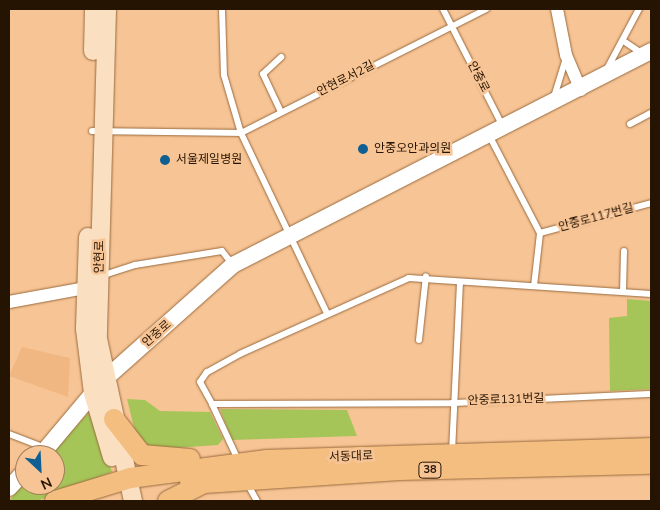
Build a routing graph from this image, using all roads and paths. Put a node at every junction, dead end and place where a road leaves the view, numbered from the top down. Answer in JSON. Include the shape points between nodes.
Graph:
{"nodes":[{"id":1,"x":94,"y":9,"type":"edge"},
{"id":2,"x":107,"y":9,"type":"edge"},
{"id":3,"x":222,"y":9,"type":"edge"},
{"id":4,"x":443,"y":9,"type":"edge"},
{"id":5,"x":486,"y":9,"type":"edge"},
{"id":6,"x":557,"y":9,"type":"edge"},
{"id":7,"x":639,"y":9,"type":"edge"},
{"id":8,"x":452,"y":26,"type":"junction"},
{"id":9,"x":625,"y":42,"type":"junction"},
{"id":10,"x":648,"y":53,"type":"edge"},
{"id":11,"x":566,"y":55,"type":"junction"},
{"id":12,"x":281,"y":57,"type":"dead end"},
{"id":13,"x":600,"y":80,"type":"junction"},
{"id":14,"x":581,"y":90,"type":"junction"},
{"id":15,"x":551,"y":106,"type":"junction"},
{"id":16,"x":281,"y":112,"type":"junction"},
{"id":17,"x":651,"y":113,"type":"edge"},
{"id":18,"x":630,"y":124,"type":"dead end"},
{"id":19,"x":504,"y":129,"type":"junction"},
{"id":20,"x":97,"y":130,"type":"junction"},
{"id":21,"x":241,"y":133,"type":"junction"},
{"id":22,"x":490,"y":137,"type":"junction"},
{"id":23,"x":651,"y":203,"type":"edge"},
{"id":24,"x":540,"y":233,"type":"junction"},
{"id":25,"x":291,"y":234,"type":"junction"},
{"id":26,"x":624,"y":251,"type":"dead end"},
{"id":27,"x":233,"y":265,"type":"junction"},
{"id":28,"x":426,"y":276,"type":"junction"},
{"id":29,"x":92,"y":282,"type":"junction"},
{"id":30,"x":460,"y":282,"type":"junction"},
{"id":31,"x":534,"y":286,"type":"junction"},
{"id":32,"x":623,"y":292,"type":"junction"},
{"id":33,"x":651,"y":294,"type":"edge"},
{"id":34,"x":9,"y":302,"type":"edge"},
{"id":35,"x":327,"y":313,"type":"junction"},
{"id":36,"x":419,"y":340,"type":"dead end"},
{"id":37,"x":98,"y":386,"type":"junction"},
{"id":38,"x":651,"y":394,"type":"edge"},
{"id":39,"x":452,"y":403,"type":"junction"},
{"id":40,"x":212,"y":404,"type":"junction"},
{"id":41,"x":114,"y":419,"type":"junction"},
{"id":42,"x":9,"y":434,"type":"edge"},
{"id":43,"x":30,"y":445,"type":"edge"},
{"id":44,"x":50,"y":445,"type":"edge"},
{"id":45,"x":651,"y":448,"type":"edge"},
{"id":46,"x":452,"y":453,"type":"junction"},
{"id":47,"x":651,"y":464,"type":"edge"},
{"id":48,"x":237,"y":468,"type":"junction"},
{"id":49,"x":209,"y":481,"type":"junction"},
{"id":50,"x":128,"y":488,"type":"edge"},
{"id":51,"x":55,"y":501,"type":"edge"},
{"id":52,"x":98,"y":501,"type":"edge"},
{"id":53,"x":168,"y":501,"type":"edge"},
{"id":54,"x":257,"y":501,"type":"edge"}],
"edges":[{"from":1,"to":20,"type":"main road","name":"안현로"},
{"from":2,"to":20,"type":"main road","name":"안현로"},
{"from":3,"to":21,"type":"lane","via":[[224,75]]},
{"from":4,"to":8,"type":"lane"},
{"from":5,"to":8,"type":"lane","name":"안현로서2길"},
{"from":6,"to":11,"type":"street"},
{"from":7,"to":9,"type":"lane","name":"안중로"},
{"from":8,"to":16,"type":"lane","name":"안현로서2길"},
{"from":8,"to":19,"type":"lane","name":"안중로"},
{"from":9,"to":10,"type":"lane"},
{"from":9,"to":13,"type":"lane","name":"안중로"},
{"from":10,"to":13,"type":"street","name":"안중로"},
{"from":11,"to":14,"type":"street"},
{"from":11,"to":15,"type":"lane"},
{"from":12,"to":16,"type":"lane","via":[[263,74]]},
{"from":13,"to":14,"type":"street","name":"안중로"},
{"from":14,"to":15,"type":"street","name":"안중로"},
{"from":15,"to":19,"type":"street","name":"안중로"},
{"from":16,"to":21,"type":"lane","name":"안현로서2길"},
{"from":17,"to":18,"type":"lane"},
{"from":19,"to":22,"type":"street","name":"안중로"},
{"from":20,"to":21,"type":"lane","name":"안현로서2길"},
{"from":20,"to":29,"type":"main road","name":"안현로"},
{"from":21,"to":25,"type":"lane"},
{"from":22,"to":24,"type":"lane"},
{"from":22,"to":25,"type":"street","name":"안중로"},
{"from":23,"to":24,"type":"lane","name":"안중로117번길"},
{"from":24,"to":31,"type":"lane"},
{"from":25,"to":27,"type":"street","name":"안중로"},
{"from":25,"to":35,"type":"lane"},
{"from":26,"to":32,"type":"lane"},
{"from":27,"to":29,"type":"lane","via":[[222,251],[134,265]]},
{"from":27,"to":37,"type":"street","name":"안중로"},
{"from":28,"to":30,"type":"lane"},
{"from":28,"to":35,"type":"lane","via":[[392,284]]},
{"from":28,"to":36,"type":"lane"},
{"from":29,"to":34,"type":"street"},
{"from":29,"to":37,"type":"main road","name":"안현로","via":[[98,339]]},
{"from":30,"to":31,"type":"lane"},
{"from":30,"to":39,"type":"lane","name":"안중로131번길"},
{"from":31,"to":32,"type":"lane"},
{"from":32,"to":33,"type":"lane"},
{"from":35,"to":40,"type":"lane","via":[[207,372],[200,382]]},
{"from":37,"to":41,"type":"main road","name":"안현로"},
{"from":37,"to":44,"type":"street","name":"안중로"},
{"from":37,"to":50,"type":"main road","name":"안현로"},
{"from":38,"to":39,"type":"lane","name":"안중로131번길"},
{"from":39,"to":40,"type":"lane"},
{"from":39,"to":46,"type":"lane"},
{"from":40,"to":48,"type":"lane"},
{"from":41,"to":48,"type":"main road","via":[[142,455]]},
{"from":41,"to":50,"type":"main road","name":"안현로"},
{"from":42,"to":43,"type":"lane"},
{"from":45,"to":46,"type":"main road","name":"서동대로","number":"38"},
{"from":46,"to":48,"type":"main road","name":"서동대로","number":"38"},
{"from":47,"to":48,"type":"main road","name":"서동대로","number":"38"},
{"from":48,"to":49,"type":"main road","name":"서동대로","number":"38"},
{"from":48,"to":50,"type":"main road","name":"서동대로","number":"38"},
{"from":48,"to":54,"type":"lane"},
{"from":49,"to":50,"type":"main road","name":"서동대로","number":"38"},
{"from":49,"to":53,"type":"main road"},
{"from":50,"to":51,"type":"main road","name":"서동대로","number":"38"},
{"from":50,"to":52,"type":"main road","name":"서동대로","number":"38"}]}
